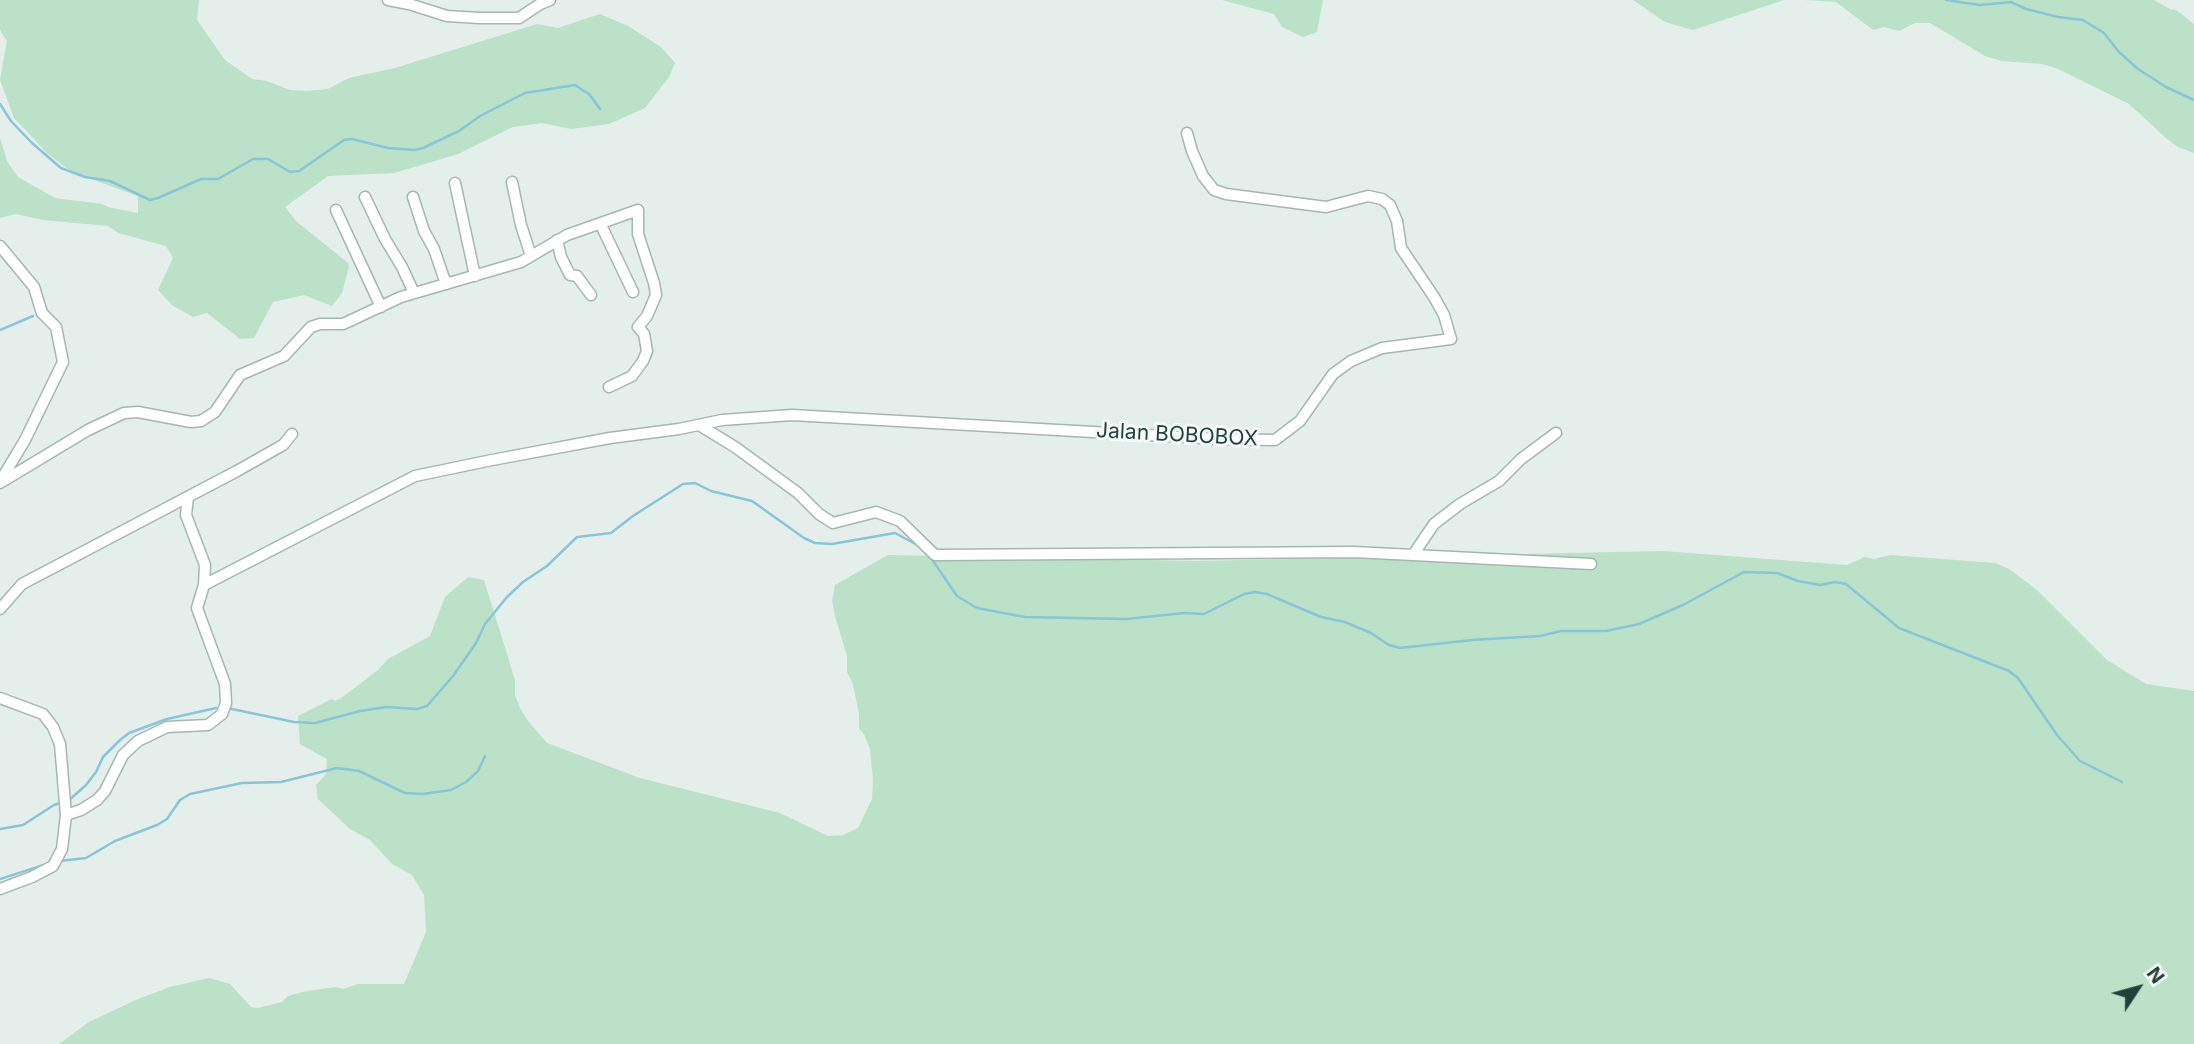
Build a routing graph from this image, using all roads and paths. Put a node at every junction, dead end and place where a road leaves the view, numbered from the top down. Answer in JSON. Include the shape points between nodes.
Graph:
{"nodes":[{"id":1,"x":388,"y":0,"type":"edge"},
{"id":2,"x":550,"y":0,"type":"edge"},
{"id":3,"x":1187,"y":133,"type":"dead end"},
{"id":4,"x":512,"y":182,"type":"dead end"},
{"id":5,"x":455,"y":183,"type":"dead end"},
{"id":6,"x":365,"y":197,"type":"dead end"},
{"id":7,"x":413,"y":197,"type":"dead end"},
{"id":8,"x":336,"y":210,"type":"dead end"},
{"id":9,"x":600,"y":223,"type":"junction"},
{"id":10,"x":556,"y":240,"type":"junction"},
{"id":11,"x":0,"y":246,"type":"edge"},
{"id":12,"x":531,"y":256,"type":"junction"},
{"id":13,"x":475,"y":276,"type":"junction"},
{"id":14,"x":446,"y":284,"type":"junction"},
{"id":15,"x":633,"y":292,"type":"dead end"},
{"id":16,"x":414,"y":293,"type":"junction"},
{"id":17,"x":591,"y":295,"type":"dead end"},
{"id":18,"x":384,"y":305,"type":"junction"},
{"id":19,"x":609,"y":387,"type":"dead end"},
{"id":20,"x":699,"y":425,"type":"junction"},
{"id":21,"x":1556,"y":433,"type":"dead end"},
{"id":22,"x":292,"y":434,"type":"dead end"},
{"id":23,"x":0,"y":483,"type":"edge"},
{"id":24,"x":188,"y":497,"type":"junction"},
{"id":25,"x":1413,"y":555,"type":"junction"},
{"id":26,"x":1591,"y":564,"type":"dead end"},
{"id":27,"x":204,"y":585,"type":"junction"},
{"id":28,"x":0,"y":609,"type":"edge"},
{"id":29,"x":0,"y":698,"type":"edge"},
{"id":30,"x":66,"y":815,"type":"junction"},
{"id":31,"x":0,"y":890,"type":"edge"}],
"edges":[{"from":1,"to":2,"type":"street","via":[[447,16],[519,18]]},
{"from":3,"to":20,"type":"street","name":"Jalan BOBOBOX","via":[[1203,176],[1214,190],[1326,207],[1368,196],[1390,205],[1401,248],[1444,315],[1451,339],[1381,348],[1351,361],[1333,374],[1300,421],[1275,440],[792,415]]},
{"from":4,"to":12,"type":"street"},
{"from":5,"to":13,"type":"street"},
{"from":6,"to":16,"type":"street"},
{"from":7,"to":14,"type":"street"},
{"from":8,"to":18,"type":"street"},
{"from":9,"to":10,"type":"street"},
{"from":9,"to":15,"type":"street"},
{"from":9,"to":19,"type":"street","via":[[638,211],[638,234],[656,295],[638,327],[647,344],[643,362],[632,376]]},
{"from":10,"to":12,"type":"street"},
{"from":10,"to":17,"type":"street","via":[[570,275],[577,276]]},
{"from":11,"to":23,"type":"street","via":[[34,287],[42,313],[56,327],[63,362]]},
{"from":12,"to":13,"type":"street"},
{"from":13,"to":14,"type":"street"},
{"from":14,"to":16,"type":"street"},
{"from":16,"to":18,"type":"street"},
{"from":18,"to":23,"type":"street","via":[[343,324],[311,327],[284,356],[240,375],[215,412],[201,421],[124,413]]},
{"from":20,"to":25,"type":"street","via":[[798,493],[833,523],[877,512],[900,522],[935,555]]},
{"from":20,"to":27,"type":"street","name":"Jalan BOBOBOX","via":[[415,476]]},
{"from":21,"to":25,"type":"street","via":[[1499,481],[1444,515]]},
{"from":22,"to":24,"type":"street","via":[[282,445]]},
{"from":24,"to":27,"type":"street","via":[[186,515],[205,565]]},
{"from":24,"to":28,"type":"street","via":[[39,574],[17,588]]},
{"from":25,"to":26,"type":"street"},
{"from":27,"to":30,"type":"street","via":[[197,608],[225,684],[222,714],[208,725],[167,727],[138,741],[123,755],[97,800]]},
{"from":29,"to":30,"type":"street","via":[[43,714],[53,727],[60,744]]},
{"from":30,"to":31,"type":"street","via":[[62,849],[53,866]]}]}
